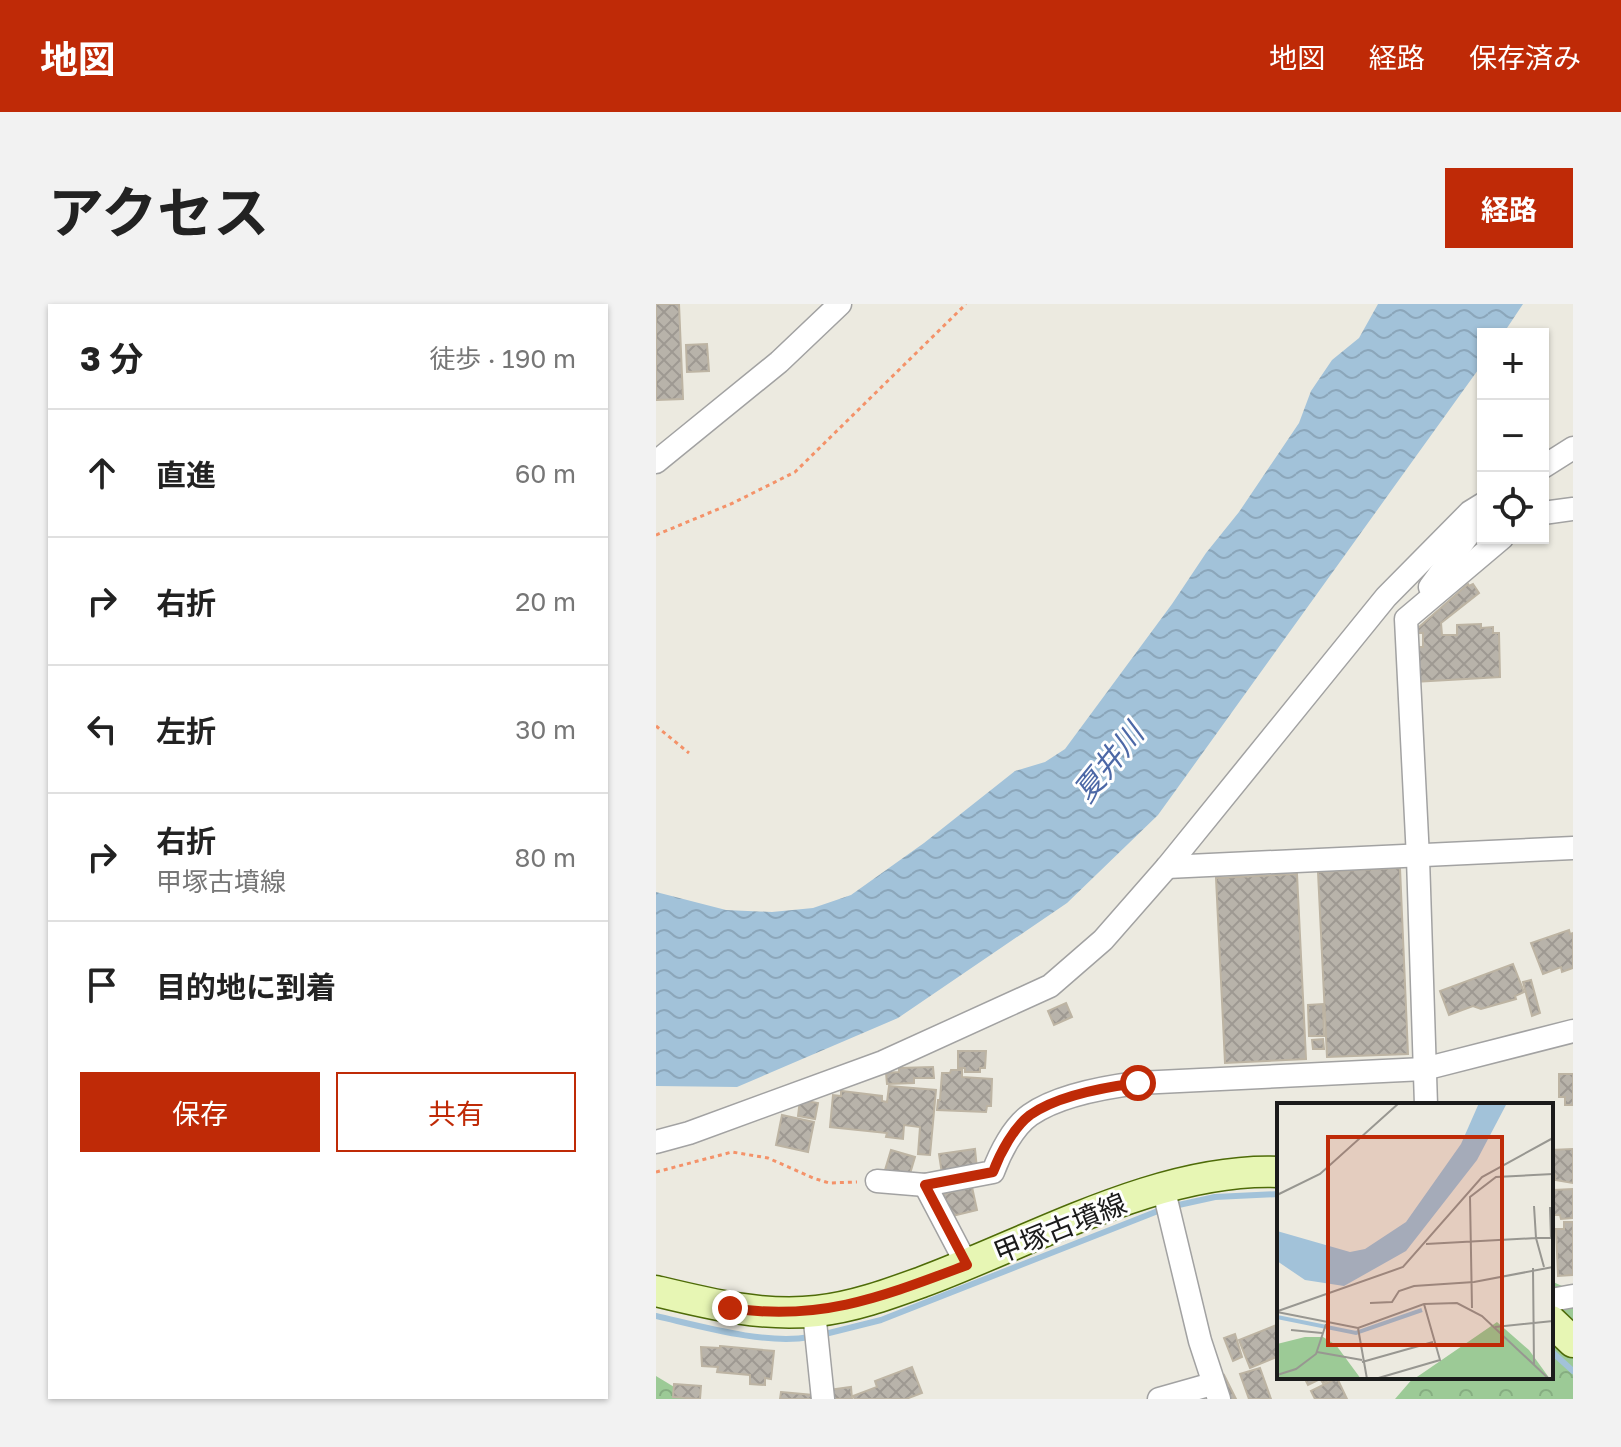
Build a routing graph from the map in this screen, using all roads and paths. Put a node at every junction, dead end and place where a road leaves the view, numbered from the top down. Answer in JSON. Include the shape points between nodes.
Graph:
{"nodes":[{"id":1,"x":840,"y":304,"type":"edge"},
{"id":2,"x":966,"y":304,"type":"edge"},
{"id":3,"x":1573,"y":448,"type":"edge"},
{"id":4,"x":656,"y":462,"type":"edge"},
{"id":5,"x":1549,"y":463,"type":"edge"},
{"id":6,"x":1477,"y":508,"type":"edge"},
{"id":7,"x":1573,"y":509,"type":"edge"},
{"id":8,"x":1549,"y":512,"type":"edge"},
{"id":9,"x":1477,"y":523,"type":"edge"},
{"id":10,"x":656,"y":535,"type":"edge"},
{"id":11,"x":1495,"y":544,"type":"edge"},
{"id":12,"x":1412,"y":614,"type":"junction"},
{"id":13,"x":1367,"y":621,"type":"junction"},
{"id":14,"x":656,"y":726,"type":"edge"},
{"id":15,"x":689,"y":753,"type":"dead end"},
{"id":16,"x":1573,"y":848,"type":"edge"},
{"id":17,"x":1418,"y":858,"type":"junction"},
{"id":18,"x":1167,"y":867,"type":"junction"},
{"id":19,"x":1573,"y":1031,"type":"edge"},
{"id":20,"x":1424,"y":1069,"type":"junction"},
{"id":21,"x":1426,"y":1103,"type":"edge"},
{"id":22,"x":656,"y":1142,"type":"edge"},
{"id":23,"x":656,"y":1172,"type":"edge"},
{"id":24,"x":1277,"y":1172,"type":"edge"},
{"id":25,"x":877,"y":1181,"type":"joint"},
{"id":26,"x":925,"y":1185,"type":"junction"},
{"id":27,"x":1167,"y":1200,"type":"junction"},
{"id":28,"x":967,"y":1265,"type":"junction"},
{"id":29,"x":656,"y":1291,"type":"edge"},
{"id":30,"x":1573,"y":1296,"type":"edge"},
{"id":31,"x":1553,"y":1300,"type":"edge"},
{"id":32,"x":1553,"y":1323,"type":"edge"},
{"id":33,"x":815,"y":1328,"type":"junction"},
{"id":34,"x":1573,"y":1342,"type":"edge"},
{"id":35,"x":1215,"y":1391,"type":"edge"},
{"id":36,"x":823,"y":1399,"type":"edge"},
{"id":37,"x":1159,"y":1399,"type":"edge"}],
"edges":[{"from":1,"to":4,"type":"street","via":[[779,362]]},
{"from":2,"to":10,"type":"path","via":[[795,472]]},
{"from":3,"to":5,"type":"street"},
{"from":6,"to":13,"type":"street"},
{"from":7,"to":8,"type":"street"},
{"from":9,"to":12,"type":"street"},
{"from":11,"to":12,"type":"street"},
{"from":12,"to":13,"type":"street"},
{"from":12,"to":17,"type":"street"},
{"from":13,"to":18,"type":"street"},
{"from":14,"to":15,"type":"path"},
{"from":16,"to":17,"type":"street"},
{"from":17,"to":18,"type":"street"},
{"from":17,"to":20,"type":"street"},
{"from":18,"to":22,"type":"street","via":[[1103,940],[1050,986],[883,1062]]},
{"from":19,"to":20,"type":"street"},
{"from":20,"to":21,"type":"street"},
{"from":20,"to":26,"type":"street","via":[[1107,1087],[1030,1115],[993,1172]]},
{"from":23,"to":25,"type":"path","via":[[732,1152],[768,1158],[829,1183]]},
{"from":24,"to":27,"type":"main road","name":"甲塚古墳線","via":[[1233,1174]]},
{"from":25,"to":26,"type":"street"},
{"from":26,"to":28,"type":"street"},
{"from":27,"to":28,"type":"main road","name":"甲塚古墳線"},
{"from":27,"to":35,"type":"street"},
{"from":28,"to":33,"type":"main road","name":"甲塚古墳線"},
{"from":29,"to":33,"type":"main road","name":"甲塚古墳線"},
{"from":30,"to":31,"type":"street"},
{"from":32,"to":34,"type":"main road"},
{"from":33,"to":36,"type":"street"},
{"from":35,"to":37,"type":"street"}]}
